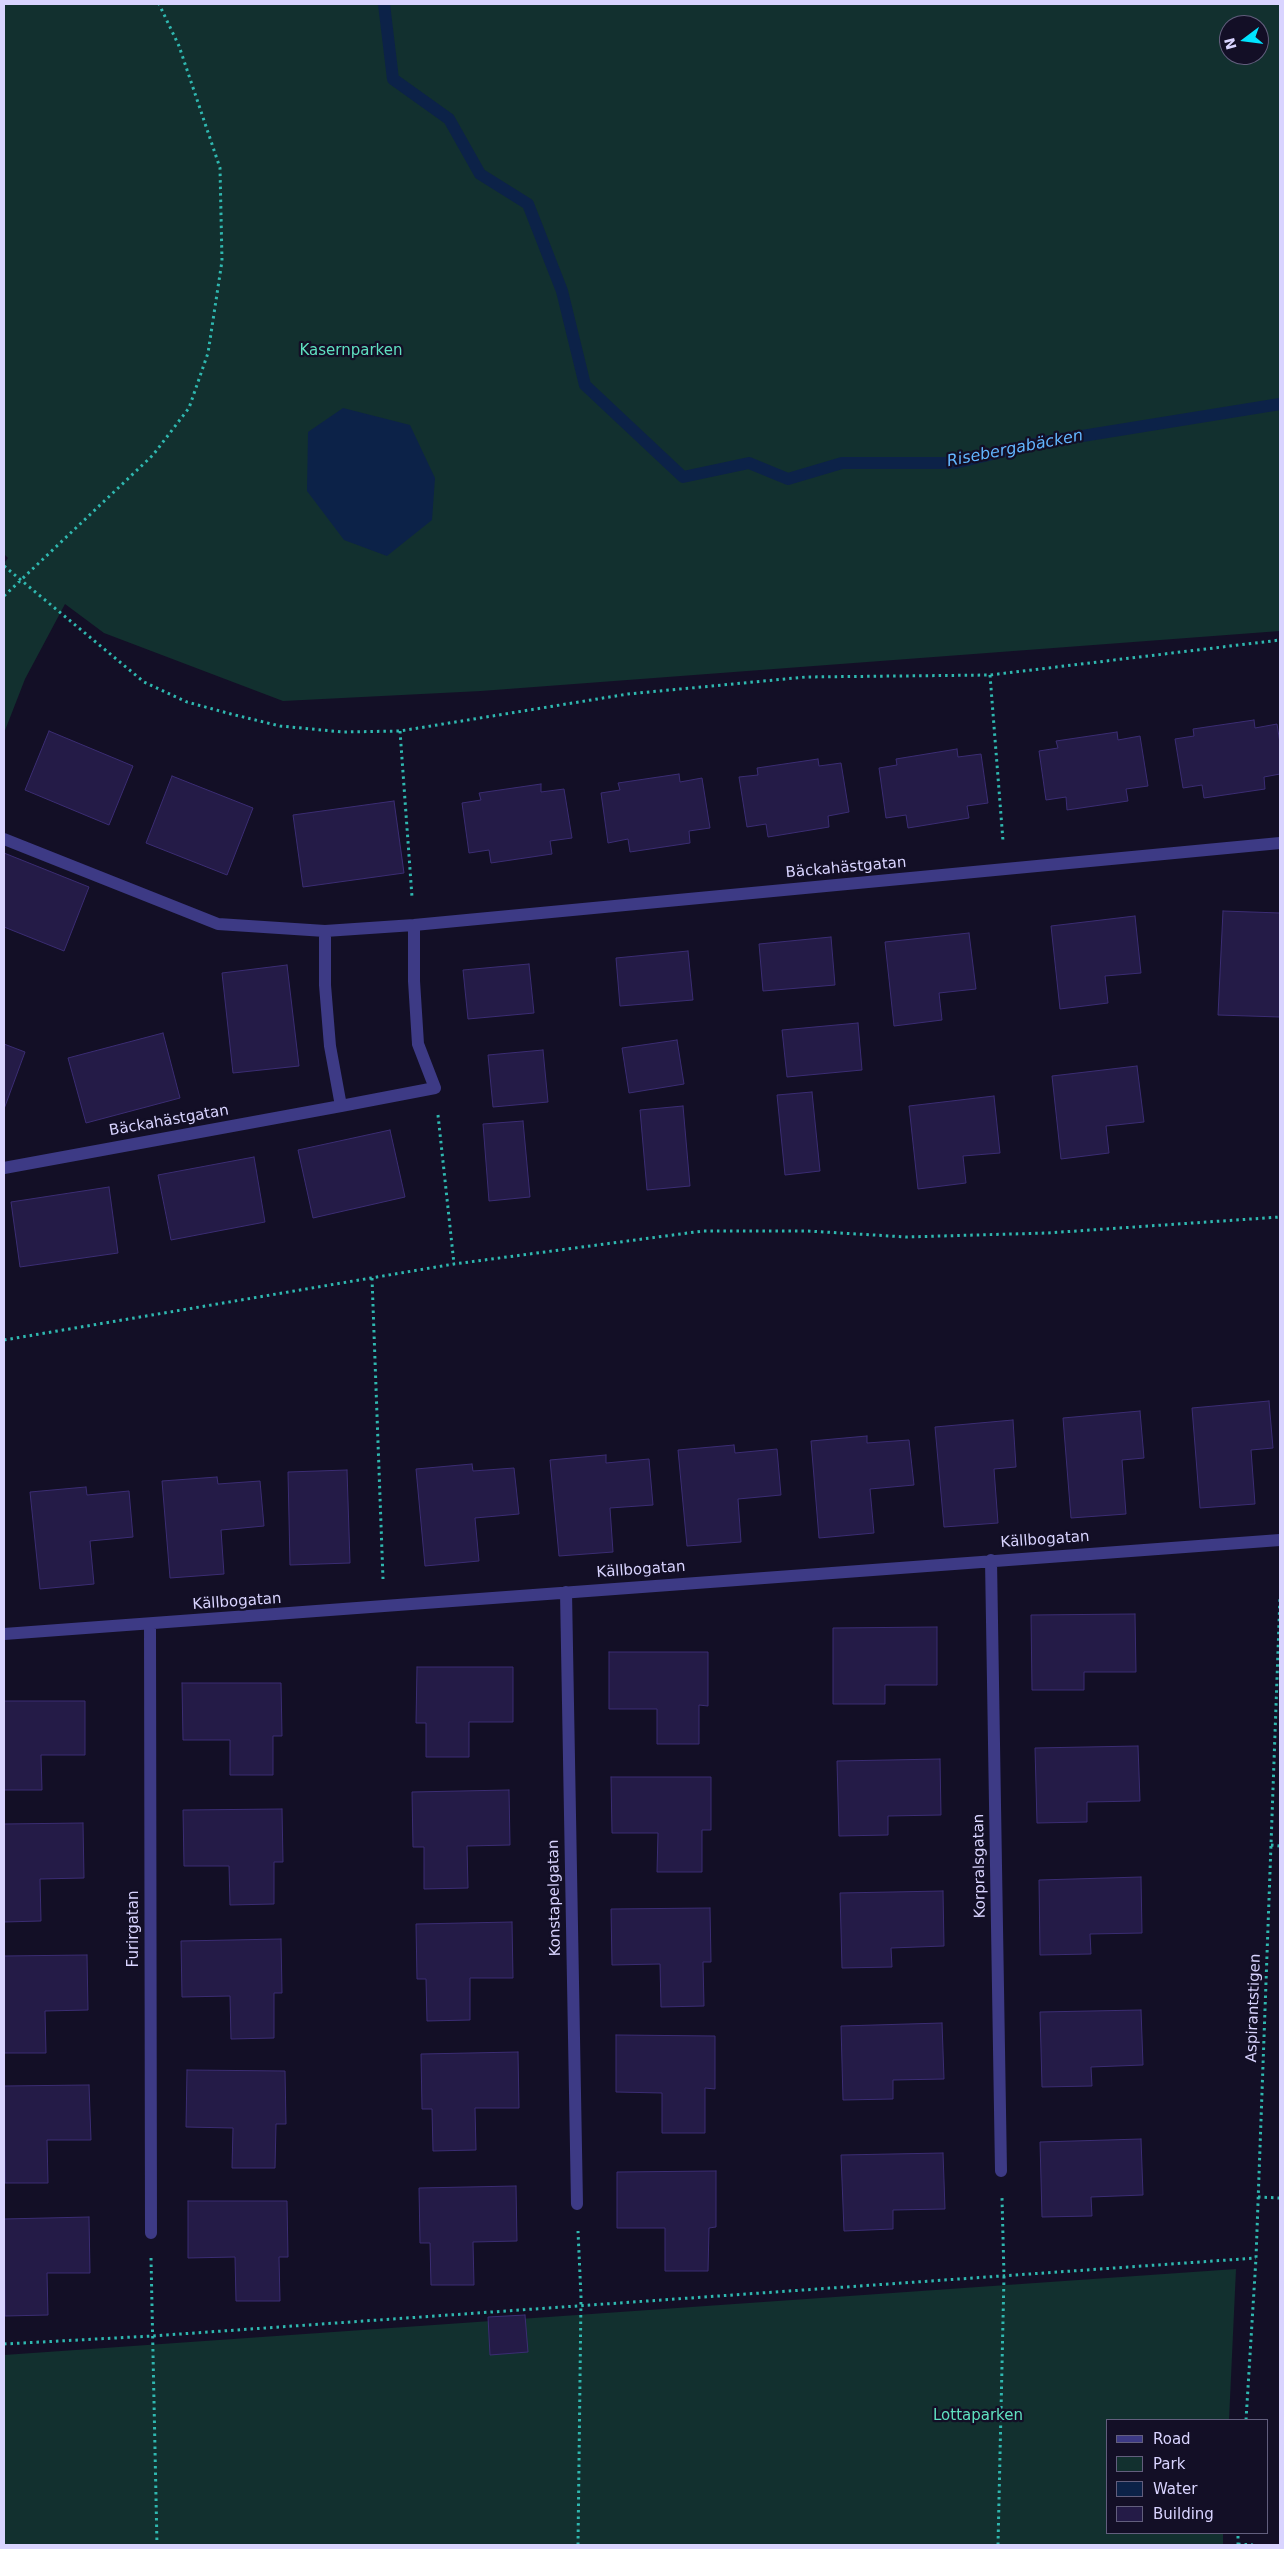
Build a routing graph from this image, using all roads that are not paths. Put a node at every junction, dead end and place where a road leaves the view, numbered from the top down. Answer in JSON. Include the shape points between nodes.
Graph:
{"nodes":[{"id":1,"x":4,"y":839,"type":"edge"},
{"id":2,"x":1280,"y":843,"type":"edge"},
{"id":3,"x":414,"y":925,"type":"junction"},
{"id":4,"x":325,"y":931,"type":"junction"},
{"id":5,"x":340,"y":1106,"type":"junction"},
{"id":6,"x":4,"y":1168,"type":"edge"},
{"id":7,"x":1280,"y":1540,"type":"edge"},
{"id":8,"x":991,"y":1560,"type":"junction"},
{"id":9,"x":566,"y":1592,"type":"junction"},
{"id":10,"x":150,"y":1625,"type":"junction"},
{"id":11,"x":4,"y":1634,"type":"edge"},
{"id":12,"x":1001,"y":2171,"type":"road end"},
{"id":13,"x":577,"y":2204,"type":"road end"},
{"id":14,"x":151,"y":2232,"type":"road end"}],
"edges":[{"from":1,"to":4,"type":"street","name":"Bäckahästgatan","via":[[218,924]]},
{"from":2,"to":3,"type":"street","name":"Bäckahästgatan"},
{"from":3,"to":4,"type":"street","name":"Bäckahästgatan"},
{"from":3,"to":5,"type":"street","name":"Bäckahästgatan","via":[[418,1044],[436,1088]]},
{"from":4,"to":5,"type":"street","via":[[330,1046]]},
{"from":5,"to":6,"type":"street","name":"Bäckahästgatan"},
{"from":7,"to":8,"type":"street","name":"Källbogatan"},
{"from":8,"to":9,"type":"street","name":"Källbogatan"},
{"from":8,"to":12,"type":"street","name":"Korpralsgatan"},
{"from":9,"to":10,"type":"street","name":"Källbogatan"},
{"from":9,"to":13,"type":"street","name":"Konstapelgatan"},
{"from":10,"to":11,"type":"street","name":"Källbogatan"},
{"from":10,"to":14,"type":"street","name":"Furirgatan"}]}
